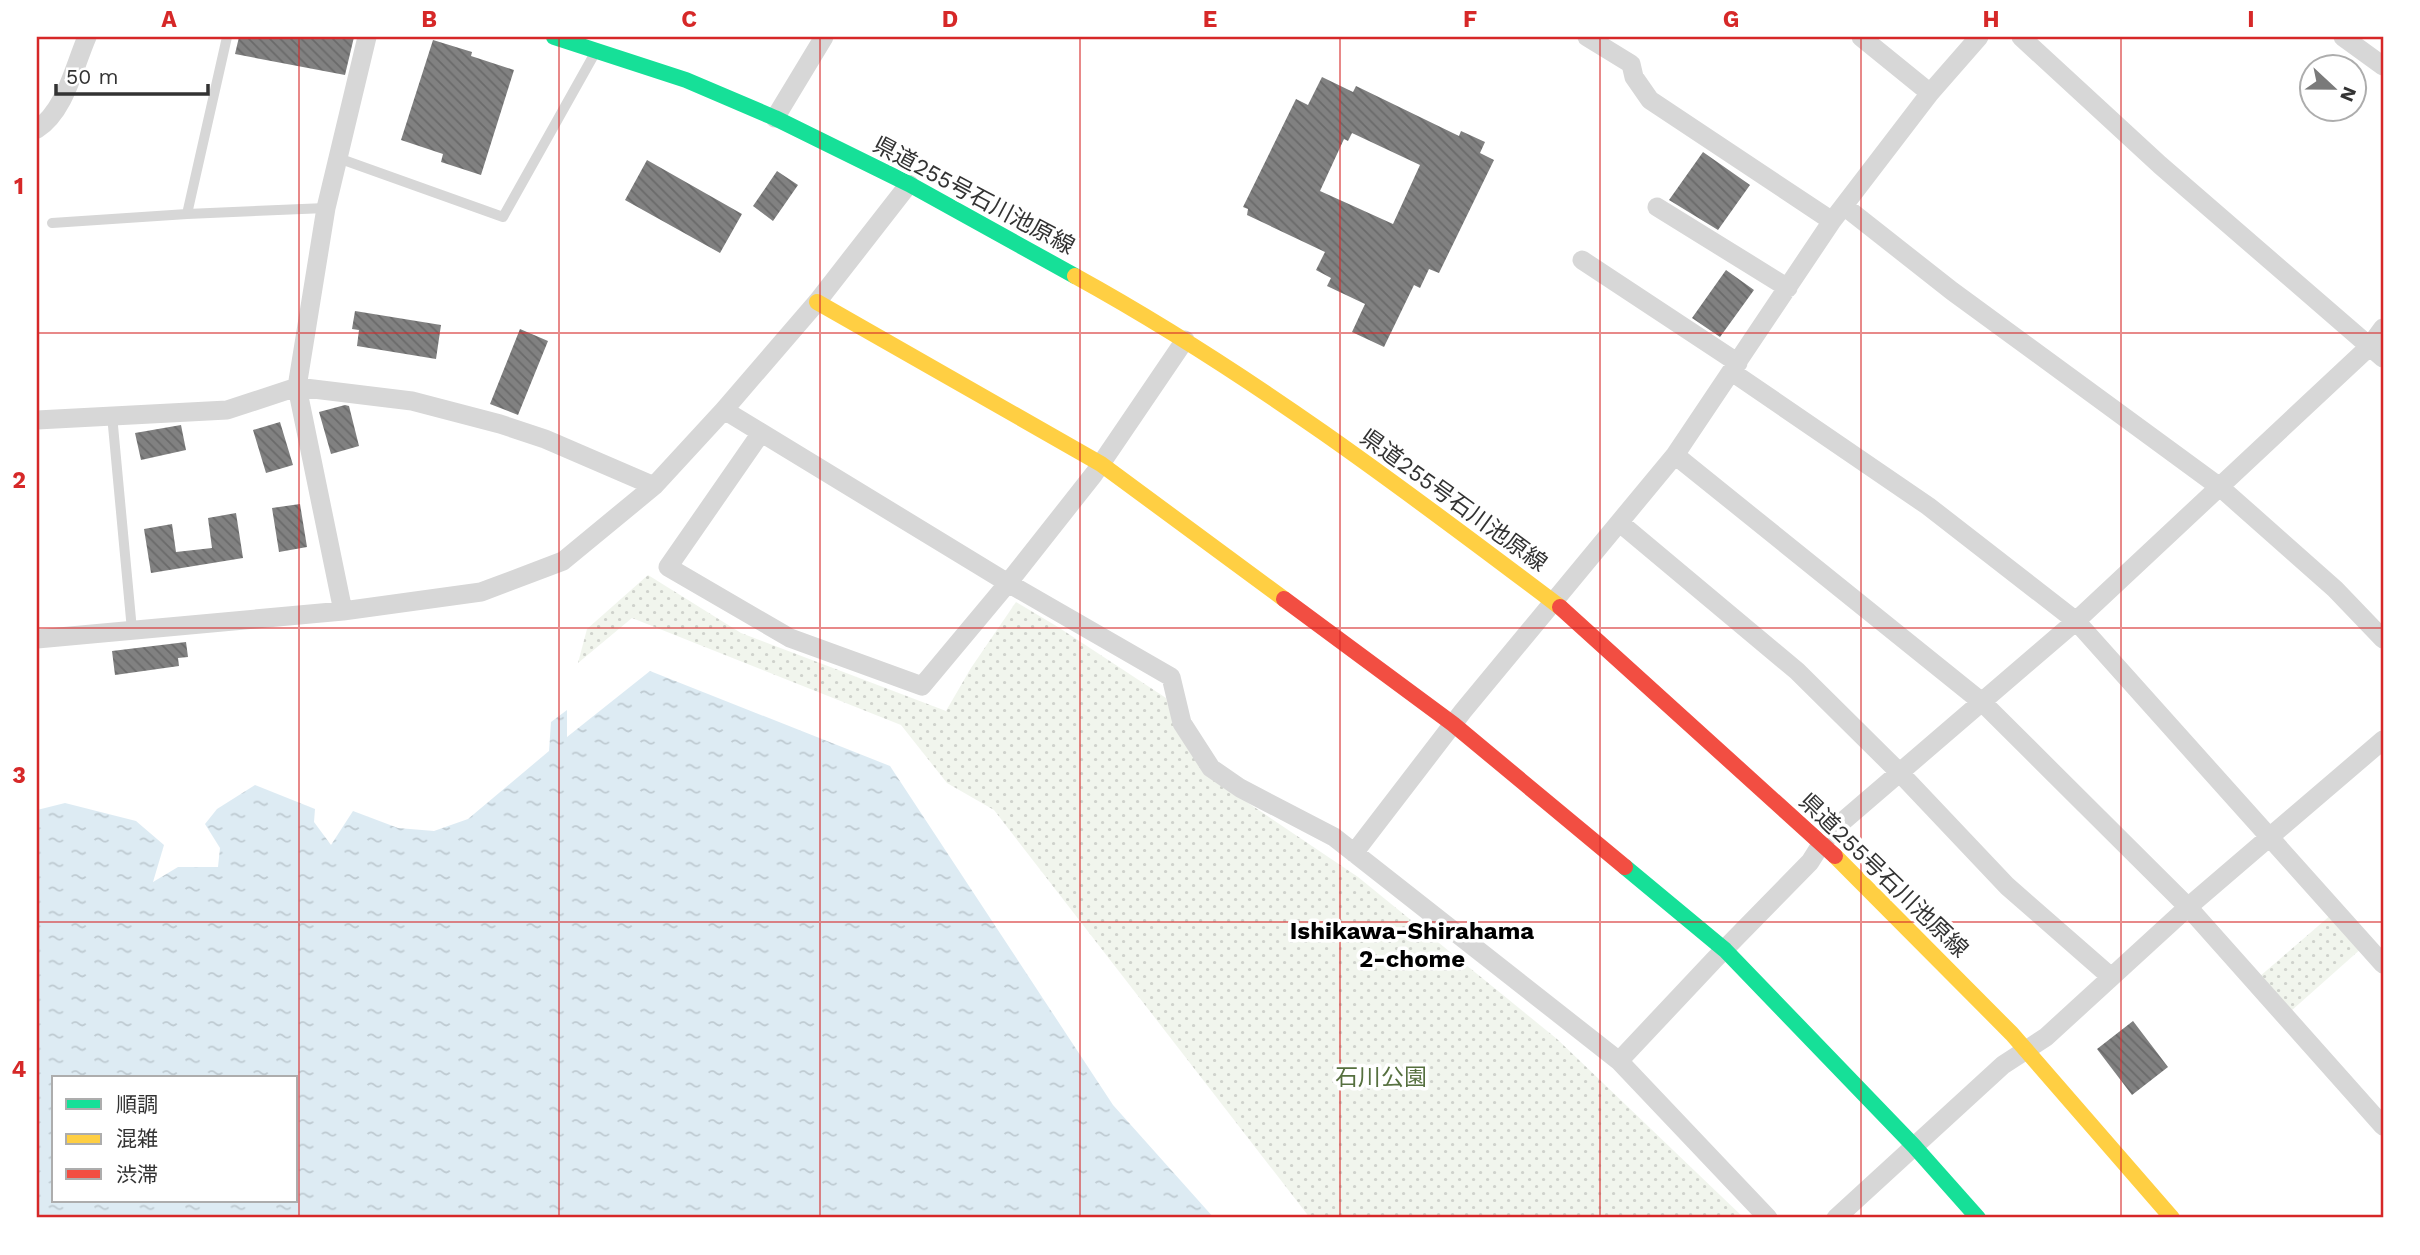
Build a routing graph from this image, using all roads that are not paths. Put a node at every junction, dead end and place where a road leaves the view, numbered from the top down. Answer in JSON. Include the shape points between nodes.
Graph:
{"nodes":[{"id":1,"x":87,"y":37,"type":"edge"},
{"id":2,"x":226,"y":37,"type":"edge"},
{"id":3,"x":367,"y":37,"type":"edge"},
{"id":4,"x":554,"y":37,"type":"edge"},
{"id":5,"x":824,"y":37,"type":"edge"},
{"id":6,"x":1587,"y":37,"type":"edge"},
{"id":7,"x":1861,"y":37,"type":"edge"},
{"id":8,"x":1979,"y":37,"type":"edge"},
{"id":9,"x":2021,"y":37,"type":"edge"},
{"id":10,"x":2343,"y":37,"type":"edge"},
{"id":11,"x":597,"y":50,"type":"junction"},
{"id":12,"x":2383,"y":66,"type":"edge"},
{"id":13,"x":1930,"y":93,"type":"junction"},
{"id":14,"x":775,"y":118,"type":"junction"},
{"id":15,"x":37,"y":129,"type":"edge"},
{"id":16,"x":338,"y":158,"type":"junction"},
{"id":17,"x":909,"y":184,"type":"junction"},
{"id":18,"x":1657,"y":207,"type":"dead end"},
{"id":19,"x":326,"y":208,"type":"junction"},
{"id":20,"x":187,"y":214,"type":"junction"},
{"id":21,"x":1838,"y":214,"type":"junction"},
{"id":22,"x":52,"y":223,"type":"dead end"},
{"id":23,"x":1582,"y":260,"type":"dead end"},
{"id":24,"x":1788,"y":288,"type":"junction"},
{"id":25,"x":817,"y":302,"type":"junction"},
{"id":26,"x":2383,"y":328,"type":"edge"},
{"id":27,"x":1185,"y":340,"type":"junction"},
{"id":28,"x":2376,"y":352,"type":"edge"},
{"id":29,"x":1735,"y":368,"type":"junction"},
{"id":30,"x":297,"y":387,"type":"junction"},
{"id":31,"x":724,"y":410,"type":"junction"},
{"id":32,"x":112,"y":415,"type":"junction"},
{"id":33,"x":37,"y":420,"type":"edge"},
{"id":34,"x":761,"y":433,"type":"junction"},
{"id":35,"x":1675,"y":455,"type":"junction"},
{"id":36,"x":1101,"y":464,"type":"junction"},
{"id":37,"x":654,"y":486,"type":"junction"},
{"id":38,"x":2221,"y":488,"type":"junction"},
{"id":39,"x":1620,"y":523,"type":"junction"},
{"id":40,"x":1008,"y":583,"type":"junction"},
{"id":41,"x":1554,"y":602,"type":"junction"},
{"id":42,"x":343,"y":611,"type":"junction"},
{"id":43,"x":2076,"y":621,"type":"junction"},
{"id":44,"x":132,"y":630,"type":"junction"},
{"id":45,"x":37,"y":639,"type":"edge"},
{"id":46,"x":2383,"y":639,"type":"edge"},
{"id":47,"x":1983,"y":703,"type":"junction"},
{"id":48,"x":1453,"y":724,"type":"junction"},
{"id":49,"x":2383,"y":740,"type":"edge"},
{"id":50,"x":1900,"y":773,"type":"junction"},
{"id":51,"x":2269,"y":838,"type":"junction"},
{"id":52,"x":1822,"y":843,"type":"junction"},
{"id":53,"x":1354,"y":853,"type":"junction"},
{"id":54,"x":2188,"y":907,"type":"junction"},
{"id":55,"x":1725,"y":950,"type":"junction"},
{"id":56,"x":2383,"y":964,"type":"edge"},
{"id":57,"x":2110,"y":977,"type":"junction"},
{"id":58,"x":2026,"y":1050,"type":"junction"},
{"id":59,"x":1619,"y":1061,"type":"junction"},
{"id":60,"x":2383,"y":1126,"type":"edge"},
{"id":61,"x":1914,"y":1146,"type":"junction"},
{"id":62,"x":1768,"y":1218,"type":"edge"},
{"id":63,"x":1836,"y":1218,"type":"edge"},
{"id":64,"x":1978,"y":1218,"type":"edge"},
{"id":65,"x":2172,"y":1218,"type":"edge"}],
"edges":[{"from":1,"to":15,"type":"street","via":[[60,103]]},
{"from":2,"to":20,"type":"lane"},
{"from":3,"to":16,"type":"street"},
{"from":4,"to":11,"type":"main road","name":"県道255号石川池原線"},
{"from":5,"to":14,"type":"street"},
{"from":6,"to":21,"type":"street","via":[[1631,64],[1650,100]]},
{"from":7,"to":13,"type":"street"},
{"from":8,"to":13,"type":"street"},
{"from":9,"to":28,"type":"street"},
{"from":10,"to":12,"type":"street"},
{"from":11,"to":14,"type":"main road","name":"県道255号石川池原線"},
{"from":11,"to":16,"type":"lane","via":[[503,217]]},
{"from":13,"to":21,"type":"street"},
{"from":14,"to":17,"type":"main road","name":"県道255号石川池原線"},
{"from":16,"to":19,"type":"street"},
{"from":17,"to":25,"type":"street"},
{"from":17,"to":27,"type":"main road","name":"県道255号石川池原線"},
{"from":18,"to":24,"type":"street"},
{"from":19,"to":20,"type":"lane"},
{"from":19,"to":30,"type":"street"},
{"from":20,"to":22,"type":"lane"},
{"from":21,"to":24,"type":"street"},
{"from":21,"to":38,"type":"street","via":[[1952,290]]},
{"from":23,"to":29,"type":"street"},
{"from":24,"to":29,"type":"street"},
{"from":25,"to":31,"type":"street"},
{"from":25,"to":36,"type":"main road"},
{"from":26,"to":28,"type":"street"},
{"from":27,"to":36,"type":"street"},
{"from":27,"to":41,"type":"main road","name":"県道255号石川池原線","via":[[1411,494]]},
{"from":28,"to":38,"type":"street"},
{"from":29,"to":35,"type":"street"},
{"from":29,"to":43,"type":"street","via":[[1928,506]]},
{"from":30,"to":32,"type":"street","via":[[227,410]]},
{"from":30,"to":37,"type":"street","via":[[412,401],[499,424]]},
{"from":30,"to":42,"type":"street"},
{"from":31,"to":34,"type":"street"},
{"from":31,"to":37,"type":"street"},
{"from":32,"to":33,"type":"street"},
{"from":32,"to":44,"type":"lane"},
{"from":34,"to":40,"type":"street"},
{"from":34,"to":40,"type":"street","via":[[668,567],[790,638],[922,686]]},
{"from":35,"to":39,"type":"street"},
{"from":35,"to":47,"type":"street"},
{"from":36,"to":40,"type":"street"},
{"from":36,"to":48,"type":"main road"},
{"from":37,"to":42,"type":"street","via":[[563,561],[481,592]]},
{"from":38,"to":43,"type":"street"},
{"from":38,"to":46,"type":"street","via":[[2335,589]]},
{"from":39,"to":41,"type":"street"},
{"from":39,"to":50,"type":"street","via":[[1797,671]]},
{"from":40,"to":53,"type":"street","via":[[1171,677],[1182,723],[1211,768],[1334,837]]},
{"from":41,"to":48,"type":"street"},
{"from":41,"to":52,"type":"main road","name":"県道255号石川池原線"},
{"from":42,"to":44,"type":"street"},
{"from":43,"to":47,"type":"street"},
{"from":43,"to":51,"type":"street"},
{"from":44,"to":45,"type":"street"},
{"from":47,"to":50,"type":"street"},
{"from":47,"to":54,"type":"street"},
{"from":48,"to":53,"type":"street"},
{"from":48,"to":55,"type":"main road"},
{"from":49,"to":51,"type":"street"},
{"from":50,"to":52,"type":"street"},
{"from":50,"to":57,"type":"street","via":[[2007,886]]},
{"from":51,"to":54,"type":"street"},
{"from":51,"to":56,"type":"street"},
{"from":52,"to":55,"type":"street","via":[[1810,862]]},
{"from":52,"to":58,"type":"main road","name":"県道255号石川池原線"},
{"from":53,"to":59,"type":"street"},
{"from":54,"to":57,"type":"street"},
{"from":54,"to":60,"type":"street"},
{"from":55,"to":59,"type":"street"},
{"from":55,"to":61,"type":"main road"},
{"from":57,"to":58,"type":"street"},
{"from":58,"to":61,"type":"street","via":[[2003,1065]]},
{"from":58,"to":65,"type":"main road","name":"県道255号石川池原線"},
{"from":59,"to":62,"type":"street"},
{"from":61,"to":63,"type":"street"},
{"from":61,"to":64,"type":"main road"}]}
